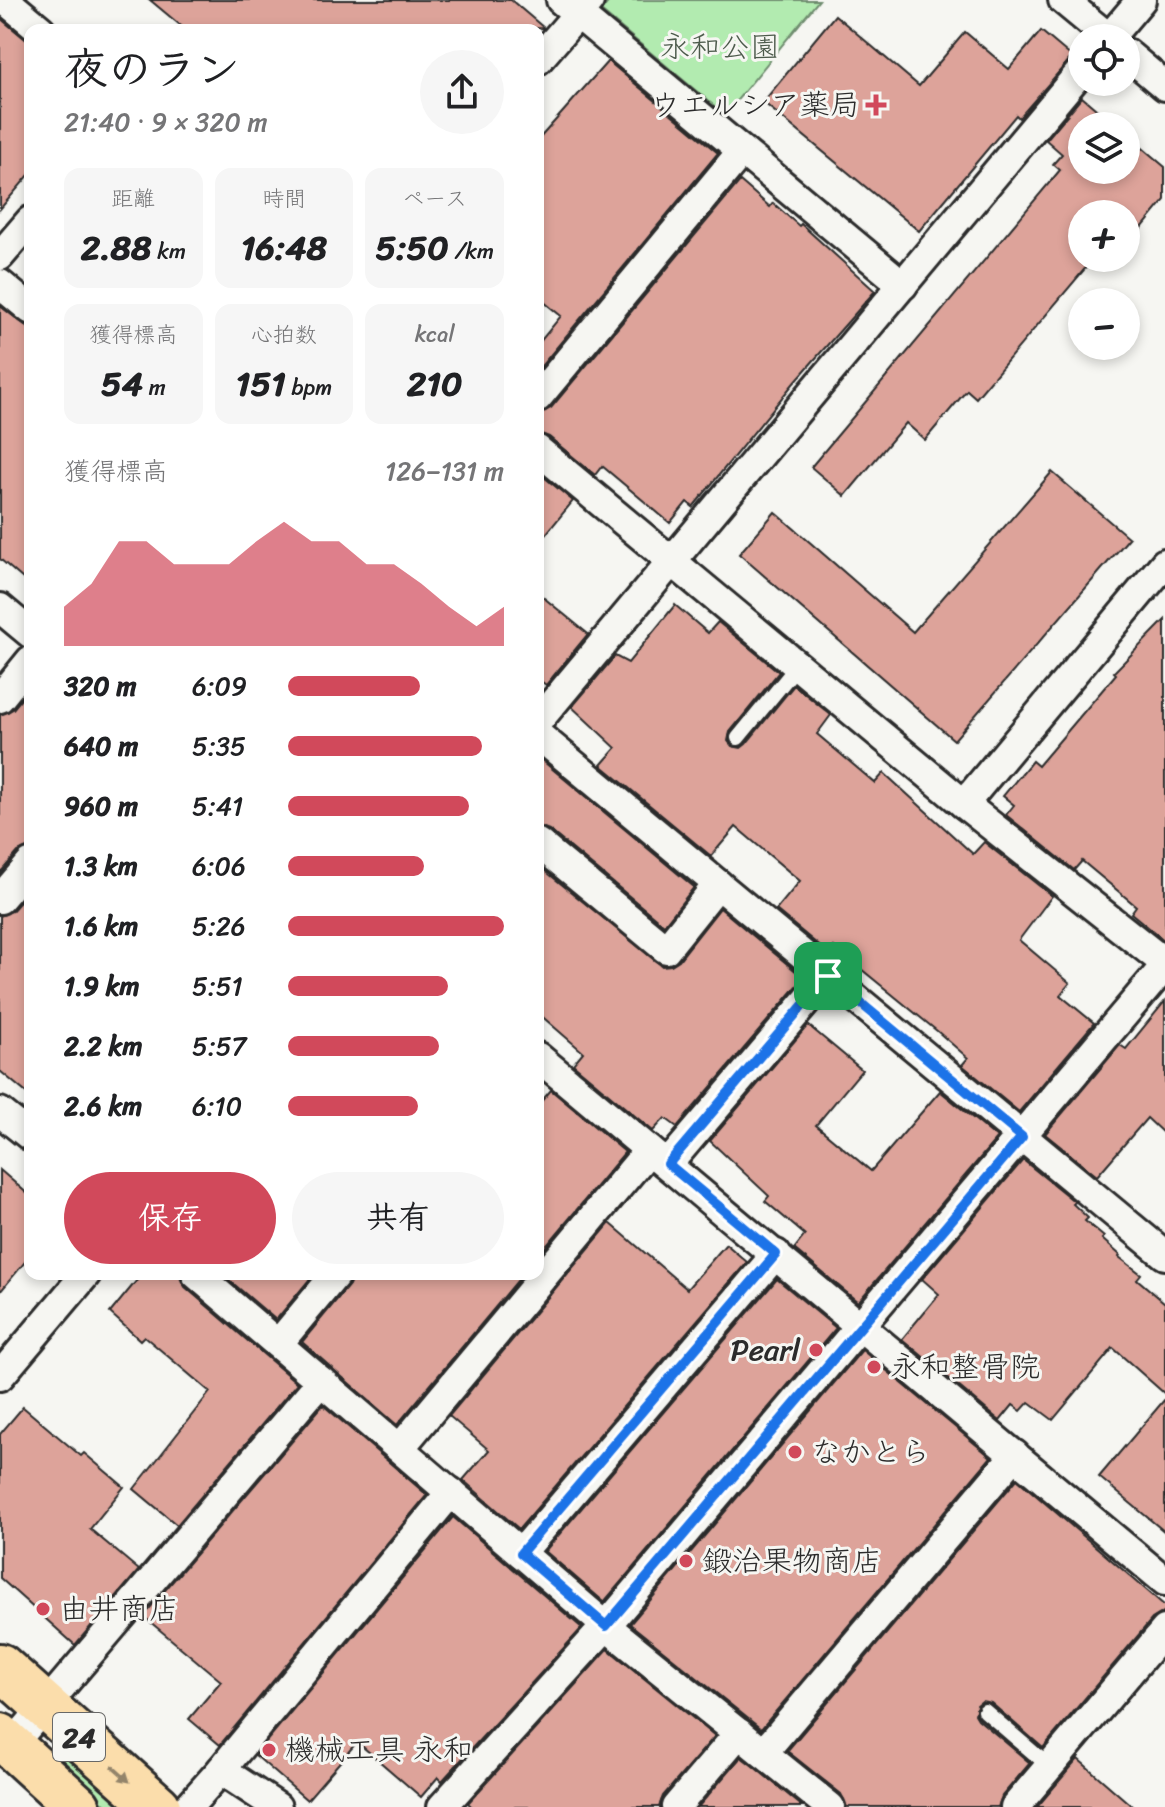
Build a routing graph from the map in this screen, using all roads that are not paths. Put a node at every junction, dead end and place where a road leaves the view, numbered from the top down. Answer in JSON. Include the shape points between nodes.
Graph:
{"nodes":[{"id":1,"x":5,"y":0,"type":"edge"},
{"id":2,"x":1063,"y":0,"type":"edge"},
{"id":3,"x":1141,"y":0,"type":"edge"},
{"id":4,"x":576,"y":5,"type":"edge"},
{"id":5,"x":34,"y":24,"type":"edge"},
{"id":6,"x":1092,"y":24,"type":"edge"},
{"id":7,"x":1121,"y":24,"type":"edge"},
{"id":8,"x":544,"y":51,"type":"edge"},
{"id":9,"x":1140,"y":65,"type":"edge"},
{"id":10,"x":1165,"y":86,"type":"edge"},
{"id":11,"x":1068,"y":87,"type":"edge"},
{"id":12,"x":742,"y":151,"type":"junction"},
{"id":13,"x":24,"y":228,"type":"edge"},
{"id":14,"x":0,"y":256,"type":"edge"},
{"id":15,"x":0,"y":284,"type":"edge"},
{"id":16,"x":903,"y":285,"type":"junction"},
{"id":17,"x":24,"y":304,"type":"edge"},
{"id":18,"x":544,"y":390,"type":"edge"},
{"id":19,"x":544,"y":455,"type":"edge"},
{"id":20,"x":674,"y":561,"type":"junction"},
{"id":21,"x":1165,"y":563,"type":"edge"},
{"id":22,"x":0,"y":608,"type":"edge"},
{"id":23,"x":24,"y":628,"type":"edge"},
{"id":24,"x":798,"y":665,"type":"junction"},
{"id":25,"x":24,"y":668,"type":"edge"},
{"id":26,"x":0,"y":698,"type":"edge"},
{"id":27,"x":544,"y":714,"type":"edge"},
{"id":28,"x":738,"y":738,"type":"dead end"},
{"id":29,"x":544,"y":740,"type":"edge"},
{"id":30,"x":964,"y":804,"type":"junction"},
{"id":31,"x":544,"y":848,"type":"edge"},
{"id":32,"x":24,"y":871,"type":"edge"},
{"id":33,"x":718,"y":884,"type":"junction"},
{"id":34,"x":0,"y":899,"type":"edge"},
{"id":35,"x":1165,"y":965,"type":"edge"},
{"id":36,"x":828,"y":976,"type":"junction"},
{"id":37,"x":544,"y":1062,"type":"edge"},
{"id":38,"x":0,"y":1112,"type":"edge"},
{"id":39,"x":24,"y":1131,"type":"edge"},
{"id":40,"x":1022,"y":1137,"type":"junction"},
{"id":41,"x":658,"y":1157,"type":"junction"},
{"id":42,"x":776,"y":1254,"type":"junction"},
{"id":43,"x":1165,"y":1255,"type":"edge"},
{"id":44,"x":81,"y":1280,"type":"edge"},
{"id":45,"x":203,"y":1280,"type":"edge"},
{"id":46,"x":331,"y":1280,"type":"edge"},
{"id":47,"x":862,"y":1325,"type":"junction"},
{"id":48,"x":278,"y":1344,"type":"junction"},
{"id":49,"x":0,"y":1376,"type":"edge"},
{"id":50,"x":321,"y":1381,"type":"junction"},
{"id":51,"x":400,"y":1448,"type":"junction"},
{"id":52,"x":1015,"y":1455,"type":"junction"},
{"id":53,"x":451,"y":1492,"type":"junction"},
{"id":54,"x":521,"y":1553,"type":"junction"},
{"id":55,"x":1165,"y":1581,"type":"edge"},
{"id":56,"x":606,"y":1626,"type":"junction"},
{"id":57,"x":1165,"y":1630,"type":"edge"},
{"id":58,"x":0,"y":1666,"type":"edge"},
{"id":59,"x":46,"y":1707,"type":"junction"},
{"id":60,"x":985,"y":1711,"type":"dead end"},
{"id":61,"x":739,"y":1733,"type":"junction"},
{"id":62,"x":6,"y":1741,"type":"edge"},
{"id":63,"x":763,"y":1753,"type":"junction"},
{"id":64,"x":1050,"y":1767,"type":"junction"},
{"id":65,"x":221,"y":1770,"type":"junction"},
{"id":66,"x":78,"y":1807,"type":"edge"},
{"id":67,"x":158,"y":1807,"type":"edge"},
{"id":68,"x":188,"y":1807,"type":"edge"},
{"id":69,"x":277,"y":1807,"type":"edge"},
{"id":70,"x":442,"y":1807,"type":"edge"},
{"id":71,"x":676,"y":1807,"type":"edge"},
{"id":72,"x":830,"y":1807,"type":"edge"},
{"id":73,"x":1015,"y":1807,"type":"edge"}],
"edges":[{"from":1,"to":5,"type":"street"},
{"from":2,"to":6,"type":"street"},
{"from":3,"to":7,"type":"street"},
{"from":4,"to":8,"type":"street"},
{"from":4,"to":12,"type":"street"},
{"from":9,"to":10,"type":"street"},
{"from":11,"to":16,"type":"street"},
{"from":12,"to":16,"type":"street"},
{"from":12,"to":18,"type":"street"},
{"from":13,"to":14,"type":"street"},
{"from":15,"to":17,"type":"street"},
{"from":16,"to":20,"type":"street"},
{"from":19,"to":20,"type":"street"},
{"from":20,"to":24,"type":"street"},
{"from":20,"to":27,"type":"street"},
{"from":21,"to":30,"type":"street"},
{"from":22,"to":23,"type":"street"},
{"from":24,"to":28,"type":"lane"},
{"from":24,"to":30,"type":"street"},
{"from":25,"to":26,"type":"street"},
{"from":29,"to":33,"type":"street"},
{"from":30,"to":35,"type":"street"},
{"from":31,"to":33,"type":"street","via":[[666,949]]},
{"from":32,"to":34,"type":"street"},
{"from":33,"to":36,"type":"street"},
{"from":35,"to":40,"type":"street"},
{"from":36,"to":40,"type":"street"},
{"from":36,"to":41,"type":"street"},
{"from":37,"to":41,"type":"street"},
{"from":38,"to":39,"type":"street"},
{"from":40,"to":43,"type":"street"},
{"from":40,"to":47,"type":"street"},
{"from":41,"to":42,"type":"street"},
{"from":41,"to":51,"type":"street"},
{"from":42,"to":47,"type":"street"},
{"from":42,"to":54,"type":"street"},
{"from":44,"to":49,"type":"street"},
{"from":45,"to":48,"type":"street"},
{"from":46,"to":48,"type":"street"},
{"from":47,"to":52,"type":"street"},
{"from":47,"to":56,"type":"street"},
{"from":48,"to":50,"type":"street"},
{"from":50,"to":51,"type":"street"},
{"from":50,"to":59,"type":"street"},
{"from":51,"to":53,"type":"street"},
{"from":52,"to":55,"type":"street"},
{"from":52,"to":63,"type":"street"},
{"from":53,"to":54,"type":"street"},
{"from":53,"to":65,"type":"street"},
{"from":54,"to":56,"type":"street"},
{"from":56,"to":61,"type":"street"},
{"from":56,"to":70,"type":"street"},
{"from":57,"to":64,"type":"street"},
{"from":58,"to":59,"type":"main road","number":"24"},
{"from":59,"to":62,"type":"street"},
{"from":59,"to":67,"type":"main road","number":"24","one_way":true},
{"from":60,"to":64,"type":"lane"},
{"from":61,"to":63,"type":"street"},
{"from":61,"to":71,"type":"street"},
{"from":62,"to":66,"type":"main road","number":"24"},
{"from":63,"to":72,"type":"street"},
{"from":64,"to":73,"type":"street"},
{"from":65,"to":68,"type":"street"},
{"from":65,"to":69,"type":"street"}]}
